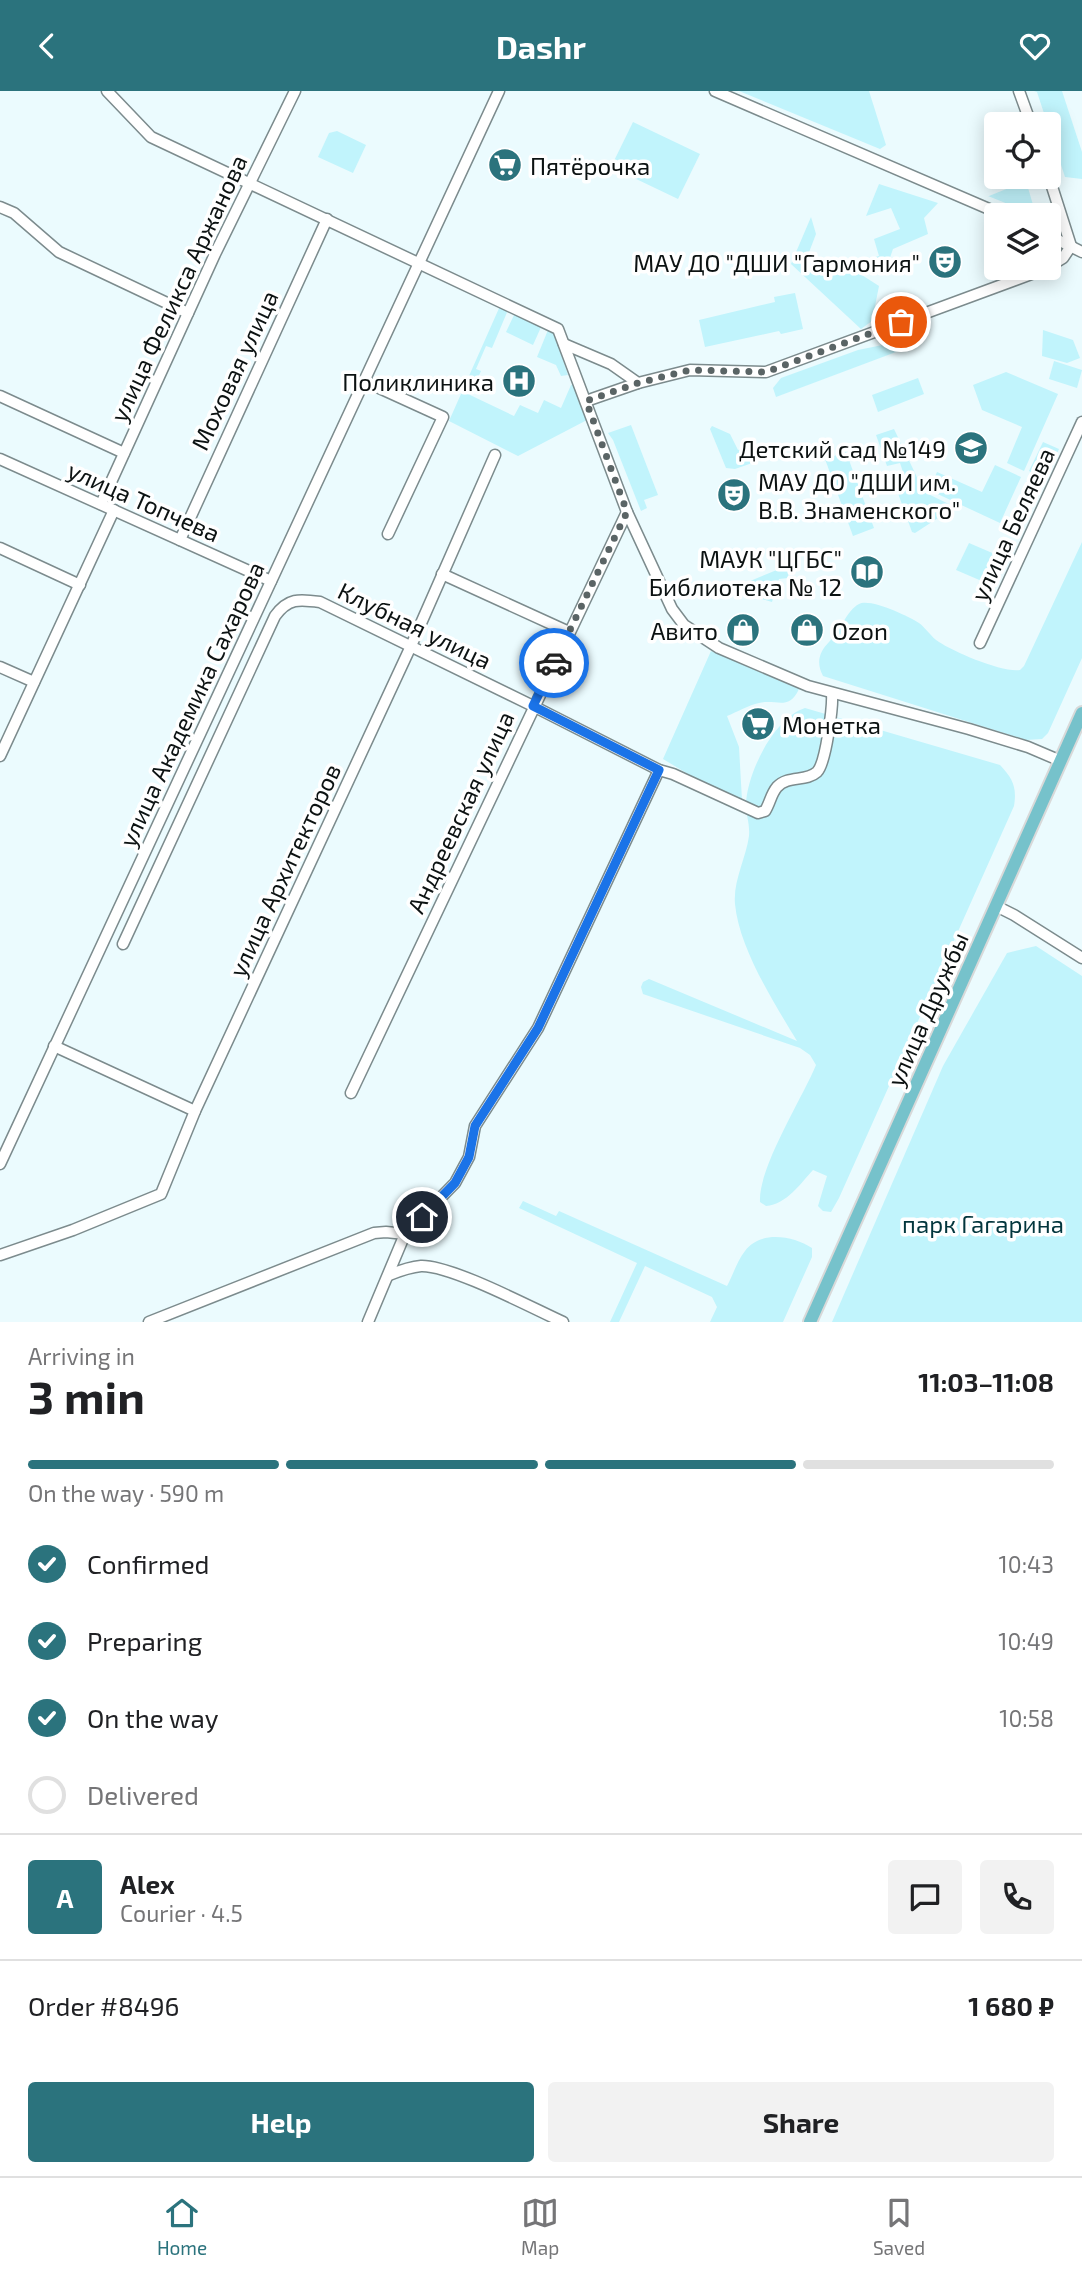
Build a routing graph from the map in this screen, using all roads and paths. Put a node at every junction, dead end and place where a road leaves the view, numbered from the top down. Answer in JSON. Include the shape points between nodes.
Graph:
{"nodes":[{"id":1,"x":107,"y":91,"type":"edge"},
{"id":2,"x":295,"y":91,"type":"edge"},
{"id":3,"x":499,"y":91,"type":"edge"},
{"id":4,"x":715,"y":91,"type":"edge"},
{"id":5,"x":1019,"y":91,"type":"edge"},
{"id":6,"x":1027,"y":112,"type":"edge"},
{"id":7,"x":249,"y":184,"type":"junction"},
{"id":8,"x":1053,"y":189,"type":"edge"},
{"id":9,"x":0,"y":207,"type":"edge"},
{"id":10,"x":984,"y":207,"type":"edge"},
{"id":11,"x":327,"y":219,"type":"junction"},
{"id":12,"x":1061,"y":241,"type":"edge"},
{"id":13,"x":1071,"y":246,"type":"junction"},
{"id":14,"x":1082,"y":252,"type":"edge"},
{"id":15,"x":420,"y":263,"type":"junction"},
{"id":16,"x":188,"y":313,"type":"junction"},
{"id":17,"x":564,"y":344,"type":"junction"},
{"id":18,"x":364,"y":381,"type":"junction"},
{"id":19,"x":638,"y":383,"type":"junction"},
{"id":20,"x":0,"y":396,"type":"edge"},
{"id":21,"x":586,"y":401,"type":"junction"},
{"id":22,"x":1082,"y":422,"type":"edge"},
{"id":23,"x":124,"y":453,"type":"junction"},
{"id":24,"x":495,"y":455,"type":"dead end"},
{"id":25,"x":0,"y":459,"type":"edge"},
{"id":26,"x":101,"y":504,"type":"junction"},
{"id":27,"x":114,"y":510,"type":"junction"},
{"id":28,"x":627,"y":512,"type":"junction"},
{"id":29,"x":388,"y":534,"type":"dead end"},
{"id":30,"x":180,"y":540,"type":"junction"},
{"id":31,"x":0,"y":548,"type":"edge"},
{"id":32,"x":442,"y":574,"type":"junction"},
{"id":33,"x":271,"y":581,"type":"junction"},
{"id":34,"x":80,"y":585,"type":"junction"},
{"id":35,"x":569,"y":632,"type":"junction"},
{"id":36,"x":980,"y":643,"type":"dead end"},
{"id":37,"x":411,"y":646,"type":"junction"},
{"id":38,"x":0,"y":667,"type":"edge"},
{"id":39,"x":34,"y":682,"type":"junction"},
{"id":40,"x":832,"y":693,"type":"junction"},
{"id":41,"x":533,"y":706,"type":"junction"},
{"id":42,"x":1082,"y":713,"type":"edge"},
{"id":43,"x":0,"y":756,"type":"edge"},
{"id":44,"x":1061,"y":761,"type":"junction"},
{"id":45,"x":659,"y":770,"type":"junction"},
{"id":46,"x":996,"y":906,"type":"junction"},
{"id":47,"x":123,"y":944,"type":"dead end"},
{"id":48,"x":1082,"y":957,"type":"edge"},
{"id":49,"x":54,"y":1046,"type":"junction"},
{"id":50,"x":351,"y":1093,"type":"dead end"},
{"id":51,"x":195,"y":1111,"type":"junction"},
{"id":52,"x":0,"y":1164,"type":"edge"},
{"id":53,"x":405,"y":1234,"type":"junction"},
{"id":54,"x":0,"y":1255,"type":"edge"},
{"id":55,"x":389,"y":1275,"type":"junction"},
{"id":56,"x":149,"y":1322,"type":"edge"},
{"id":57,"x":368,"y":1322,"type":"edge"},
{"id":58,"x":564,"y":1322,"type":"edge"},
{"id":59,"x":810,"y":1322,"type":"edge"}],
"edges":[{"from":1,"to":7,"type":"street","via":[[151,137]]},
{"from":2,"to":7,"type":"street","name":"улица Феликса Аржанова"},
{"from":3,"to":15,"type":"street","name":"улица Академика Сахарова"},
{"from":4,"to":10,"type":"street"},
{"from":5,"to":6,"type":"street"},
{"from":7,"to":11,"type":"street"},
{"from":7,"to":16,"type":"street","name":"улица Феликса Аржанова"},
{"from":8,"to":13,"type":"street"},
{"from":9,"to":16,"type":"street","via":[[14,213],[59,252]]},
{"from":11,"to":15,"type":"street"},
{"from":11,"to":30,"type":"street","name":"Моховая улица"},
{"from":12,"to":13,"type":"street"},
{"from":13,"to":14,"type":"street"},
{"from":13,"to":19,"type":"street","via":[[1063,258],[1045,269],[766,372],[690,370]]},
{"from":15,"to":17,"type":"street","via":[[558,329]]},
{"from":15,"to":18,"type":"street","name":"улица Академика Сахарова"},
{"from":16,"to":23,"type":"street","name":"улица Феликса Аржанова"},
{"from":17,"to":19,"type":"street","via":[[611,364]]},
{"from":17,"to":21,"type":"street"},
{"from":18,"to":29,"type":"street","via":[[443,417]]},
{"from":18,"to":33,"type":"street","name":"улица Академика Сахарова"},
{"from":19,"to":21,"type":"street"},
{"from":20,"to":23,"type":"street"},
{"from":21,"to":28,"type":"street"},
{"from":22,"to":36,"type":"street","name":"улица Беляева"},
{"from":23,"to":26,"type":"street","name":"улица Феликса Аржанова"},
{"from":24,"to":32,"type":"street","name":"улица Архитекторов"},
{"from":25,"to":26,"type":"street","name":"улица Топчева"},
{"from":26,"to":27,"type":"street","name":"улица Топчева"},
{"from":27,"to":30,"type":"street","name":"улица Топчева"},
{"from":27,"to":34,"type":"street"},
{"from":28,"to":35,"type":"street","name":"Андреевская улица"},
{"from":28,"to":40,"type":"street","via":[[672,609],[684,625],[719,648]]},
{"from":30,"to":33,"type":"street","name":"улица Топчева"},
{"from":31,"to":34,"type":"street"},
{"from":32,"to":35,"type":"street"},
{"from":32,"to":37,"type":"street","name":"улица Архитекторов"},
{"from":33,"to":49,"type":"street","name":"улица Академика Сахарова"},
{"from":34,"to":39,"type":"street"},
{"from":35,"to":41,"type":"street","name":"Андреевская улица"},
{"from":37,"to":41,"type":"street","name":"Клубная улица"},
{"from":37,"to":47,"type":"street","name":"Клубная улица","via":[[320,602],[301,599],[283,605]]},
{"from":37,"to":51,"type":"street","name":"улица Архитекторов"},
{"from":38,"to":39,"type":"street"},
{"from":39,"to":43,"type":"street"},
{"from":40,"to":44,"type":"street","via":[[969,729]]},
{"from":40,"to":45,"type":"street","name":"Клубная улица","via":[[824,760],[818,771],[779,785],[765,811],[750,810]]},
{"from":41,"to":45,"type":"street","name":"Клубная улица"},
{"from":41,"to":50,"type":"street","name":"Андреевская улица"},
{"from":42,"to":44,"type":"main road","name":"улица Дружбы"},
{"from":44,"to":46,"type":"main road","name":"улица Дружбы"},
{"from":45,"to":53,"type":"street","via":[[538,1028],[475,1126],[469,1157],[460,1174]]},
{"from":46,"to":48,"type":"street"},
{"from":46,"to":59,"type":"main road","name":"улица Дружбы"},
{"from":49,"to":51,"type":"street"},
{"from":49,"to":52,"type":"street","name":"улица Академика Сахарова"},
{"from":51,"to":54,"type":"street","name":"улица Архитекторов","via":[[160,1194]]},
{"from":53,"to":55,"type":"street"},
{"from":53,"to":56,"type":"street","via":[[374,1233]]},
{"from":55,"to":57,"type":"street"},
{"from":55,"to":58,"type":"street","via":[[432,1267]]}]}
